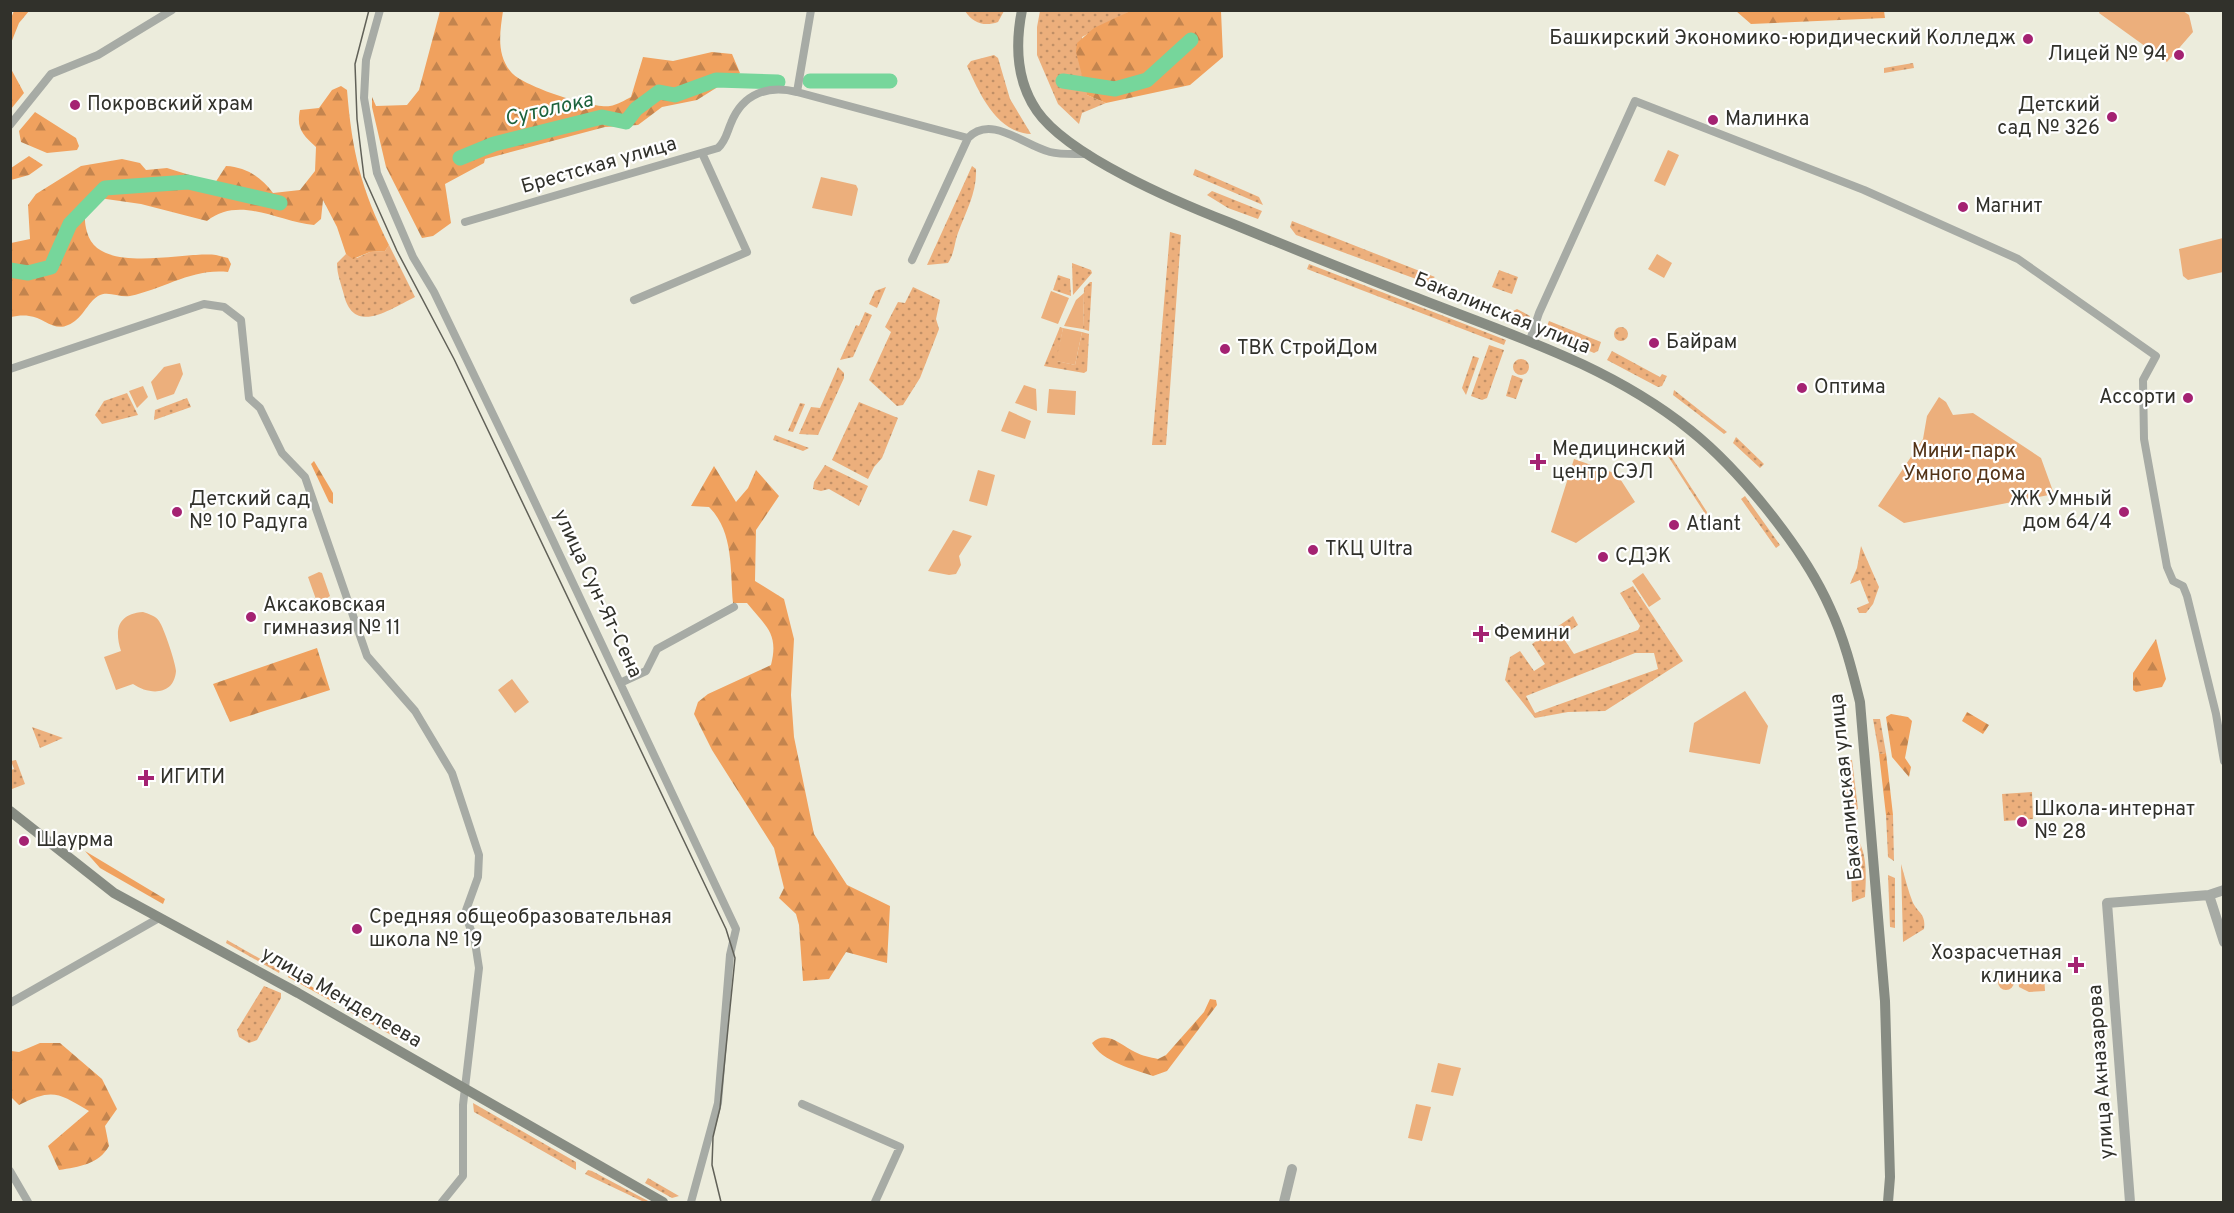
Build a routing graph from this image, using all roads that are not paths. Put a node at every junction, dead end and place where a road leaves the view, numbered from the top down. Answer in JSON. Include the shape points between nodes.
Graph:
{"nodes":[{"id":1,"x":172,"y":10,"type":"edge"},
{"id":2,"x":380,"y":10,"type":"edge"},
{"id":3,"x":811,"y":10,"type":"edge"},
{"id":4,"x":1022,"y":10,"type":"edge"},
{"id":5,"x":797,"y":92,"type":"junction"},
{"id":6,"x":10,"y":125,"type":"edge"},
{"id":7,"x":968,"y":138,"type":"junction"},
{"id":8,"x":702,"y":153,"type":"junction"},
{"id":9,"x":1090,"y":154,"type":"junction"},
{"id":10,"x":465,"y":222,"type":"dead end"},
{"id":11,"x":912,"y":260,"type":"dead end"},
{"id":12,"x":634,"y":300,"type":"dead end"},
{"id":13,"x":1530,"y":340,"type":"junction"},
{"id":14,"x":10,"y":369,"type":"edge"},
{"id":15,"x":734,"y":607,"type":"dead end"},
{"id":16,"x":620,"y":683,"type":"junction"},
{"id":17,"x":2220,"y":713,"type":"edge"},
{"id":18,"x":2223,"y":761,"type":"edge"},
{"id":19,"x":10,"y":811,"type":"edge"},
{"id":20,"x":2223,"y":890,"type":"edge"},
{"id":21,"x":2209,"y":895,"type":"junction"},
{"id":22,"x":159,"y":918,"type":"junction"},
{"id":23,"x":2223,"y":942,"type":"edge"},
{"id":24,"x":10,"y":991,"type":"edge"},
{"id":25,"x":19,"y":998,"type":"junction"},
{"id":26,"x":10,"y":1003,"type":"edge"},
{"id":27,"x":464,"y":1089,"type":"junction"},
{"id":28,"x":802,"y":1104,"type":"dead end"},
{"id":29,"x":1292,"y":1169,"type":"dead end"},
{"id":30,"x":10,"y":1171,"type":"edge"},
{"id":31,"x":28,"y":1203,"type":"edge"},
{"id":32,"x":442,"y":1203,"type":"edge"},
{"id":33,"x":663,"y":1203,"type":"edge"},
{"id":34,"x":691,"y":1203,"type":"edge"},
{"id":35,"x":875,"y":1203,"type":"edge"},
{"id":36,"x":1284,"y":1203,"type":"edge"},
{"id":37,"x":1888,"y":1203,"type":"edge"},
{"id":38,"x":2130,"y":1203,"type":"edge"}],
"edges":[{"from":1,"to":6,"type":"street","via":[[98,55],[51,74]]},
{"from":2,"to":16,"type":"street","name":"улица Сун-Ят-Сена","via":[[366,60],[364,98],[377,173],[413,257],[439,302]]},
{"from":3,"to":5,"type":"street"},
{"from":4,"to":9,"type":"main road","name":"Бакалинская улица","via":[[1019,67],[1026,93],[1053,128]]},
{"from":5,"to":7,"type":"street","name":"Брестская улица"},
{"from":5,"to":8,"type":"street","name":"Брестская улица","via":[[777,88],[756,93],[739,109],[722,145]]},
{"from":7,"to":9,"type":"street","via":[[976,130],[992,128],[1049,151]]},
{"from":7,"to":11,"type":"street"},
{"from":8,"to":10,"type":"street","name":"Брестская улица"},
{"from":8,"to":12,"type":"street","via":[[747,252]]},
{"from":9,"to":13,"type":"main road","name":"Бакалинская улица","via":[[1144,186],[1205,213]]},
{"from":13,"to":17,"type":"street","via":[[1635,101],[1864,190],[2018,259],[2156,356],[2144,380],[2144,439],[2168,567],[2187,596]]},
{"from":13,"to":37,"type":"main road","name":"Бакалинская улица","via":[[1629,389],[1689,429],[1718,454],[1764,506],[1828,604],[1852,670],[1862,714],[1885,1001]]},
{"from":14,"to":27,"type":"street","via":[[204,304],[224,307],[241,320],[249,398],[260,408],[282,453],[305,477],[367,656],[415,711],[452,773],[479,855],[478,877],[465,913],[479,968]]},
{"from":15,"to":16,"type":"street","via":[[657,649],[646,671]]},
{"from":16,"to":34,"type":"street","name":"улица Сун-Ят-Сена","via":[[736,929],[730,955],[718,1103]]},
{"from":17,"to":18,"type":"street"},
{"from":19,"to":22,"type":"main road","name":"улица Менделеева","via":[[114,893]]},
{"from":20,"to":21,"type":"street"},
{"from":21,"to":23,"type":"street"},
{"from":21,"to":38,"type":"street","name":"улица Акназарова","via":[[2107,903]]},
{"from":22,"to":25,"type":"street"},
{"from":22,"to":27,"type":"main road","name":"улица Менделеева"},
{"from":24,"to":25,"type":"street"},
{"from":25,"to":26,"type":"street"},
{"from":27,"to":32,"type":"street","via":[[463,1176]]},
{"from":27,"to":33,"type":"main road","name":"улица Менделеева"},
{"from":28,"to":35,"type":"street","via":[[900,1148]]},
{"from":29,"to":36,"type":"street"},
{"from":30,"to":31,"type":"street"}]}
